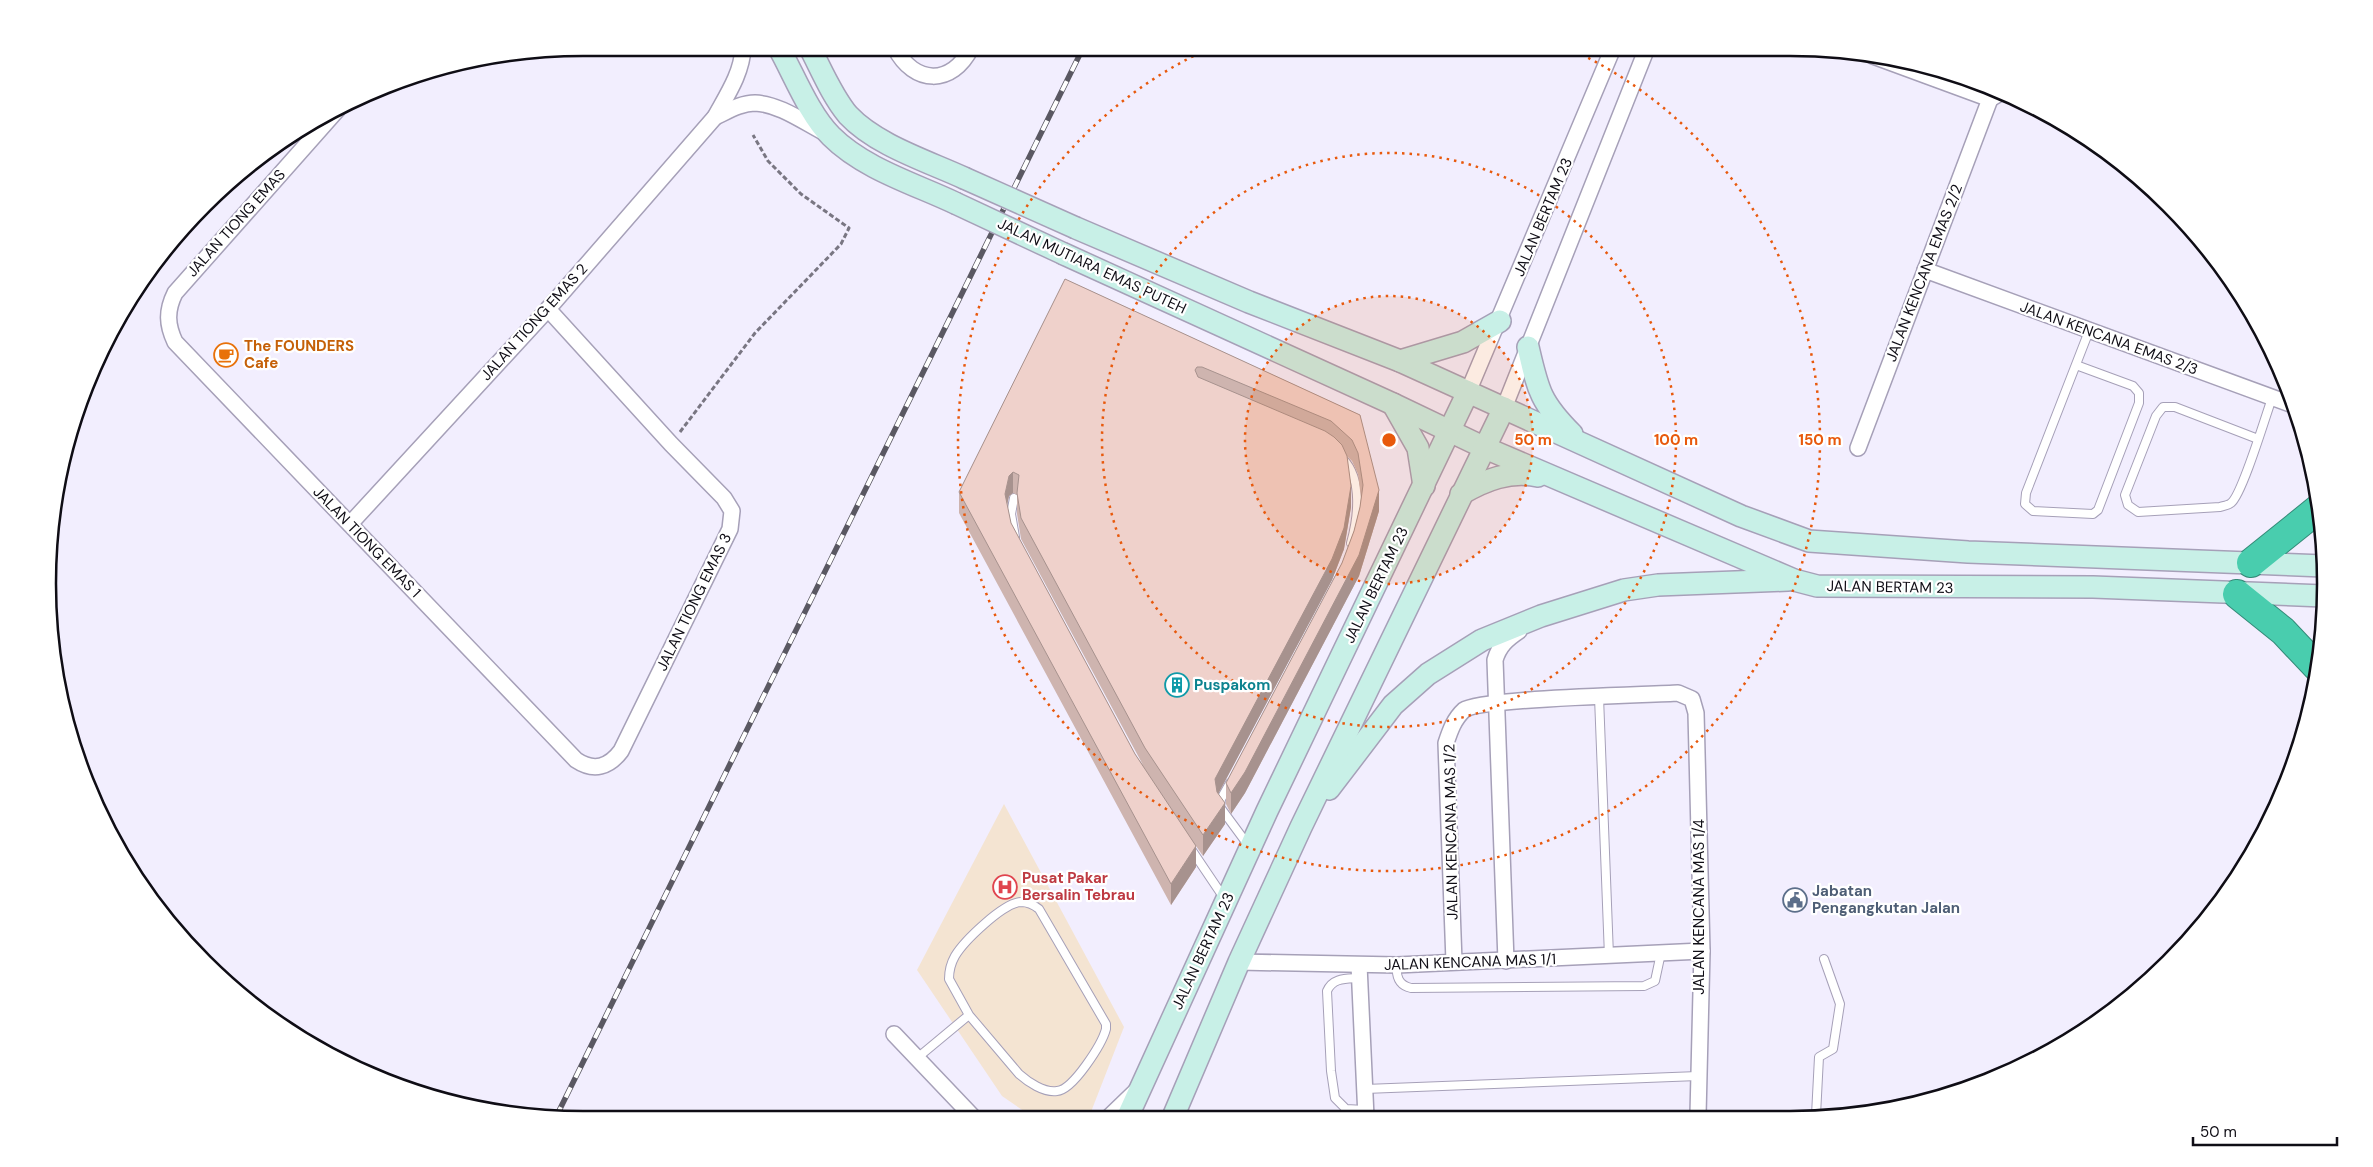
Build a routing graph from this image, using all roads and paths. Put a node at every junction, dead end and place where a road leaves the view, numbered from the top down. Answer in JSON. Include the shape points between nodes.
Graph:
{"nodes":[{"id":1,"x":742,"y":56,"type":"edge"},
{"id":2,"x":783,"y":56,"type":"edge"},
{"id":3,"x":815,"y":56,"type":"edge"},
{"id":4,"x":900,"y":56,"type":"edge"},
{"id":5,"x":966,"y":56,"type":"edge"},
{"id":6,"x":1610,"y":56,"type":"edge"},
{"id":7,"x":1644,"y":56,"type":"edge"},
{"id":8,"x":1995,"y":98,"type":"edge"},
{"id":9,"x":715,"y":117,"type":"junction"},
{"id":10,"x":324,"y":125,"type":"edge"},
{"id":11,"x":753,"y":135,"type":"dead end"},
{"id":12,"x":831,"y":136,"type":"junction"},
{"id":13,"x":1924,"y":270,"type":"junction"},
{"id":14,"x":175,"y":293,"type":"joint"},
{"id":15,"x":548,"y":309,"type":"junction"},
{"id":16,"x":1500,"y":321,"type":"junction"},
{"id":17,"x":2089,"y":330,"type":"junction"},
{"id":18,"x":1528,"y":347,"type":"junction"},
{"id":19,"x":1400,"y":361,"type":"junction"},
{"id":20,"x":2076,"y":364,"type":"junction"},
{"id":21,"x":1468,"y":392,"type":"junction"},
{"id":22,"x":2272,"y":398,"type":"junction"},
{"id":23,"x":2285,"y":402,"type":"edge"},
{"id":24,"x":1394,"y":404,"type":"junction"},
{"id":25,"x":1504,"y":408,"type":"junction"},
{"id":26,"x":1450,"y":432,"type":"junction"},
{"id":27,"x":2258,"y":438,"type":"junction"},
{"id":28,"x":1582,"y":442,"type":"junction"},
{"id":29,"x":671,"y":444,"type":"junction"},
{"id":30,"x":1483,"y":448,"type":"junction"},
{"id":31,"x":1858,"y":448,"type":"dead end"},
{"id":32,"x":1338,"y":454,"type":"edge"},
{"id":33,"x":1563,"y":481,"type":"junction"},
{"id":34,"x":1424,"y":486,"type":"junction"},
{"id":35,"x":1461,"y":494,"type":"junction"},
{"id":36,"x":1014,"y":498,"type":"dead end"},
{"id":37,"x":2312,"y":514,"type":"edge"},
{"id":38,"x":350,"y":524,"type":"junction"},
{"id":39,"x":1020,"y":550,"type":"edge"},
{"id":40,"x":1349,"y":551,"type":"edge"},
{"id":41,"x":2251,"y":563,"type":"junction"},
{"id":42,"x":2316,"y":566,"type":"edge"},
{"id":43,"x":1794,"y":580,"type":"junction"},
{"id":44,"x":2237,"y":594,"type":"junction"},
{"id":45,"x":2317,"y":596,"type":"edge"},
{"id":46,"x":1541,"y":616,"type":"junction"},
{"id":47,"x":2311,"y":660,"type":"edge"},
{"id":48,"x":1599,"y":697,"type":"junction"},
{"id":49,"x":1692,"y":699,"type":"joint"},
{"id":50,"x":1496,"y":702,"type":"junction"},
{"id":51,"x":601,"y":767,"type":"joint"},
{"id":52,"x":1235,"y":773,"type":"edge"},
{"id":53,"x":1301,"y":827,"type":"junction"},
{"id":54,"x":1187,"y":844,"type":"edge"},
{"id":55,"x":1251,"y":848,"type":"junction"},
{"id":56,"x":1226,"y":902,"type":"junction"},
{"id":57,"x":1702,"y":951,"type":"junction"},
{"id":58,"x":1661,"y":953,"type":"junction"},
{"id":59,"x":1609,"y":956,"type":"junction"},
{"id":60,"x":1824,"y":959,"type":"dead end"},
{"id":61,"x":1506,"y":961,"type":"junction"},
{"id":62,"x":1239,"y":962,"type":"junction"},
{"id":63,"x":1454,"y":962,"type":"junction"},
{"id":64,"x":1397,"y":965,"type":"junction"},
{"id":65,"x":1360,"y":971,"type":"junction"},
{"id":66,"x":969,"y":1015,"type":"junction"},
{"id":67,"x":894,"y":1034,"type":"dead end"},
{"id":68,"x":916,"y":1059,"type":"junction"},
{"id":69,"x":1698,"y":1076,"type":"junction"},
{"id":70,"x":1139,"y":1089,"type":"junction"},
{"id":71,"x":1365,"y":1089,"type":"junction"},
{"id":72,"x":1816,"y":1110,"type":"edge"},
{"id":73,"x":967,"y":1111,"type":"edge"},
{"id":74,"x":1115,"y":1111,"type":"edge"},
{"id":75,"x":1129,"y":1111,"type":"edge"},
{"id":76,"x":1176,"y":1111,"type":"edge"},
{"id":77,"x":1356,"y":1111,"type":"edge"},
{"id":78,"x":1366,"y":1111,"type":"edge"},
{"id":79,"x":1698,"y":1111,"type":"edge"}],
"edges":[{"from":1,"to":9,"type":"street","name":"JALAN TIONG EMAS 2","via":[[735,81]]},
{"from":2,"to":12,"type":"street","name":"JALAN MUTIARA EMAS PUTEH"},
{"from":3,"to":19,"type":"street","name":"JALAN MUTIARA EMAS PUTEH","bridge":true,"via":[[848,114],[883,141],[1249,302]]},
{"from":4,"to":5,"type":"street","via":[[914,71],[931,76],[946,74],[959,66]]},
{"from":6,"to":16,"type":"street","name":"JALAN BERTAM 23"},
{"from":7,"to":18,"type":"street"},
{"from":8,"to":13,"type":"street","name":"JALAN KENCANA EMAS 2/2"},
{"from":9,"to":12,"type":"street","name":"JALAN TIONG EMAS 2","via":[[737,106],[755,103],[778,108]]},
{"from":9,"to":15,"type":"street","name":"JALAN TIONG EMAS 2"},
{"from":10,"to":14,"type":"street","name":"JALAN TIONG EMAS"},
{"from":11,"to":29,"type":"path","via":[[768,161],[800,194],[849,228],[841,244],[755,333]]},
{"from":12,"to":24,"type":"street","name":"JALAN MUTIARA EMAS PUTEH","bridge":true,"via":[[873,165]]},
{"from":13,"to":17,"type":"street","name":"JALAN KENCANA EMAS 2/3"},
{"from":13,"to":31,"type":"street","name":"JALAN KENCANA EMAS 2/2"},
{"from":14,"to":38,"type":"street","name":"JALAN TIONG EMAS 1","via":[[168,313],[170,332],[175,342]]},
{"from":15,"to":29,"type":"street","name":"JALAN TIONG EMAS 3"},
{"from":15,"to":38,"type":"street","name":"JALAN TIONG EMAS 2"},
{"from":16,"to":19,"type":"street","via":[[1463,342]]},
{"from":16,"to":21,"type":"street","name":"JALAN BERTAM 23"},
{"from":17,"to":20,"type":"lane"},
{"from":17,"to":22,"type":"street","name":"JALAN KENCANA EMAS 2/3"},
{"from":18,"to":25,"type":"street"},
{"from":18,"to":28,"type":"street","via":[[1538,391],[1554,416]]},
{"from":19,"to":21,"type":"street","name":"JALAN MUTIARA EMAS PUTEH"},
{"from":20,"to":20,"type":"lane","via":[[2026,493],[2025,504],[2033,511],[2092,514],[2098,510],[2140,403],[2139,392],[2133,386]]},
{"from":21,"to":25,"type":"street","name":"JALAN MUTIARA EMAS PUTEH"},
{"from":21,"to":26,"type":"street","name":"JALAN BERTAM 23"},
{"from":22,"to":23,"type":"street","name":"JALAN KENCANA EMAS 2/3"},
{"from":22,"to":27,"type":"lane"},
{"from":24,"to":26,"type":"street","name":"JALAN MUTIARA EMAS PUTEH"},
{"from":24,"to":34,"type":"street","via":[[1418,448]]},
{"from":25,"to":28,"type":"street"},
{"from":25,"to":30,"type":"street"},
{"from":26,"to":30,"type":"street","name":"JALAN MUTIARA EMAS PUTEH"},
{"from":26,"to":34,"type":"street","name":"JALAN BERTAM 23"},
{"from":27,"to":27,"type":"lane","via":[[2238,494],[2231,503],[2138,512],[2128,505],[2125,495],[2156,416],[2163,407],[2175,407]]},
{"from":28,"to":41,"type":"street","via":[[1741,516],[1809,541],[1968,552]]},
{"from":29,"to":51,"type":"street","name":"JALAN TIONG EMAS 3","via":[[724,498],[732,511],[730,529],[621,751]]},
{"from":30,"to":33,"type":"street","name":"JALAN BERTAM 23"},
{"from":30,"to":35,"type":"street"},
{"from":32,"to":40,"type":"lane","via":[[1347,462],[1356,489],[1355,527]]},
{"from":33,"to":35,"type":"street","via":[[1523,472],[1486,480]]},
{"from":33,"to":43,"type":"street","name":"JALAN BERTAM 23"},
{"from":34,"to":55,"type":"street","name":"JALAN BERTAM 23"},
{"from":35,"to":53,"type":"street"},
{"from":36,"to":39,"type":"lane","via":[[1012,514]]},
{"from":37,"to":41,"type":"highway"},
{"from":38,"to":51,"type":"street","name":"JALAN TIONG EMAS 1","via":[[576,760],[584,765]]},
{"from":41,"to":42,"type":"street"},
{"from":43,"to":44,"type":"street","name":"JALAN BERTAM 23","via":[[1817,586],[2093,587]]},
{"from":43,"to":46,"type":"street","via":[[1658,585],[1624,590]]},
{"from":44,"to":45,"type":"street","name":"JALAN BERTAM 23"},
{"from":44,"to":47,"type":"highway","via":[[2283,631]]},
{"from":46,"to":50,"type":"street","via":[[1498,650],[1495,660]]},
{"from":46,"to":53,"type":"street","via":[[1482,640],[1428,674],[1393,704]]},
{"from":48,"to":49,"type":"street","name":"JALAN KENCANA MAS 1/2","via":[[1678,694]]},
{"from":48,"to":50,"type":"street","name":"JALAN KENCANA MAS 1/2"},
{"from":48,"to":59,"type":"lane"},
{"from":49,"to":57,"type":"street","name":"JALAN KENCANA MAS 1/4","via":[[1696,713]]},
{"from":50,"to":61,"type":"street"},
{"from":50,"to":63,"type":"street","name":"JALAN KENCANA MAS 1/2","via":[[1465,709],[1453,724],[1446,743]]},
{"from":52,"to":55,"type":"lane","via":[[1220,807]]},
{"from":53,"to":62,"type":"street"},
{"from":54,"to":56,"type":"lane"},
{"from":55,"to":56,"type":"street","name":"JALAN BERTAM 23"},
{"from":56,"to":70,"type":"street","name":"JALAN BERTAM 23"},
{"from":57,"to":58,"type":"street","name":"JALAN KENCANA MAS 1/1"},
{"from":57,"to":69,"type":"street","name":"JALAN KENCANA MAS 1/4"},
{"from":58,"to":59,"type":"street","name":"JALAN KENCANA MAS 1/1"},
{"from":58,"to":64,"type":"lane","via":[[1655,981],[1644,986],[1411,988],[1405,987],[1398,979]]},
{"from":59,"to":61,"type":"street","name":"JALAN KENCANA MAS 1/1"},
{"from":60,"to":72,"type":"lane","via":[[1840,1004],[1833,1049],[1819,1057]]},
{"from":61,"to":63,"type":"street","name":"JALAN KENCANA MAS 1/1"},
{"from":62,"to":65,"type":"street","name":"JALAN KENCANA MAS 1/1"},
{"from":62,"to":76,"type":"street"},
{"from":63,"to":64,"type":"street","name":"JALAN KENCANA MAS 1/1"},
{"from":64,"to":65,"type":"street","name":"JALAN KENCANA MAS 1/1"},
{"from":65,"to":71,"type":"street"},
{"from":65,"to":77,"type":"lane","via":[[1330,984],[1328,991],[1331,1071],[1336,1098],[1346,1109]]},
{"from":66,"to":66,"type":"lane","via":[[1019,1074],[1050,1091],[1063,1090],[1070,1084],[1092,1056],[1106,1028],[1039,909],[1021,902],[992,918],[955,957],[949,979]]},
{"from":66,"to":68,"type":"lane"},
{"from":67,"to":68,"type":"street"},
{"from":68,"to":73,"type":"street"},
{"from":69,"to":71,"type":"lane"},
{"from":69,"to":79,"type":"street","name":"JALAN KENCANA MAS 1/4"},
{"from":70,"to":74,"type":"street"},
{"from":70,"to":75,"type":"street","name":"JALAN BERTAM 23"},
{"from":71,"to":78,"type":"street"}]}
